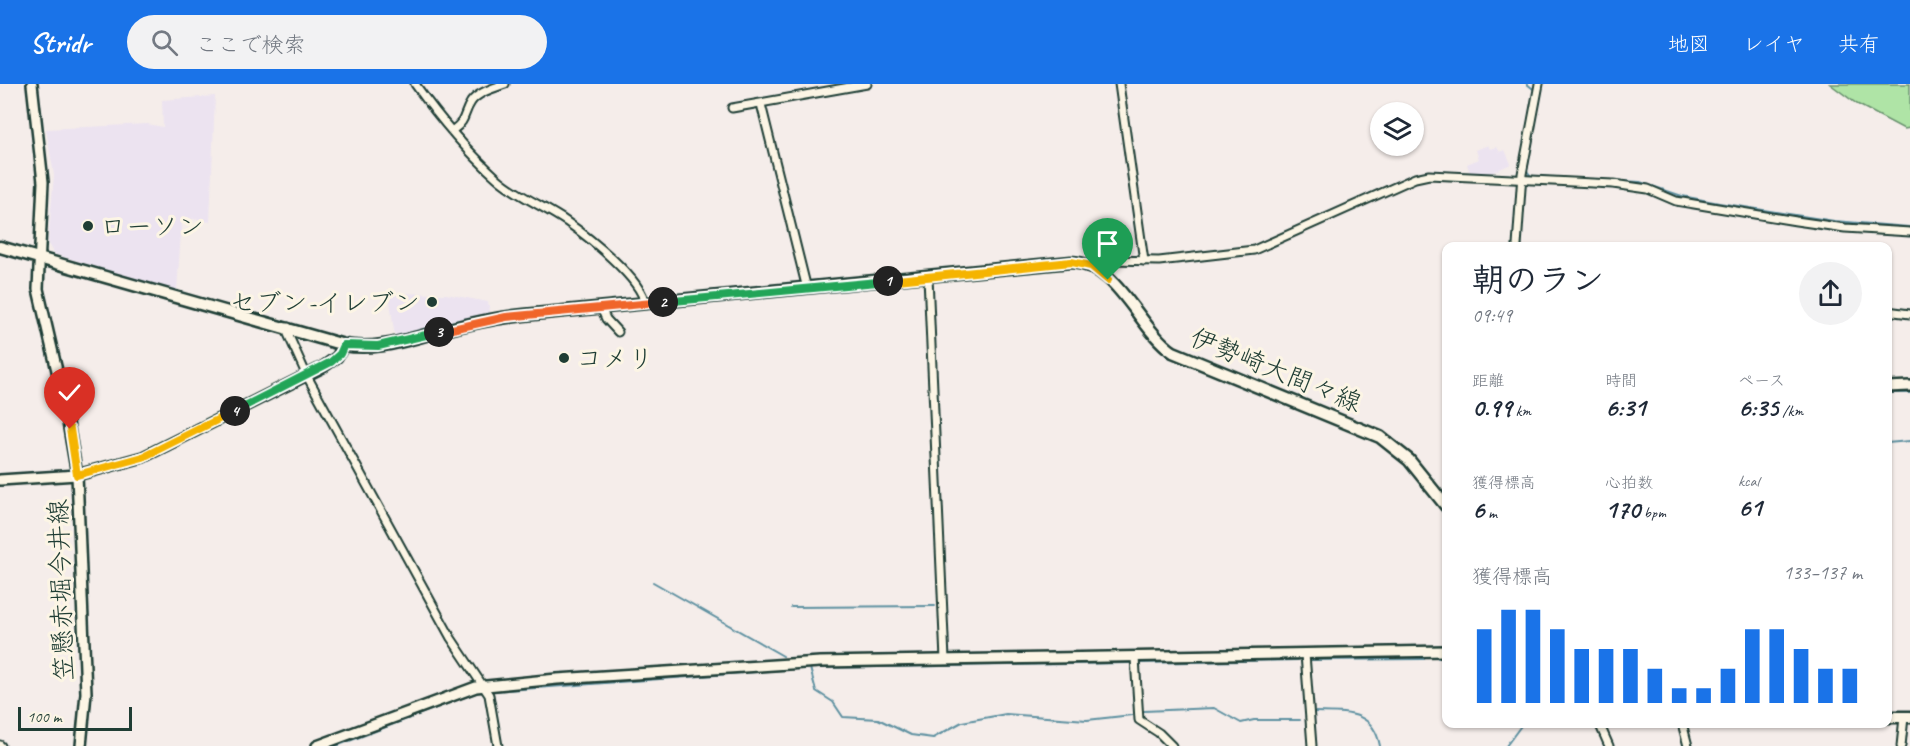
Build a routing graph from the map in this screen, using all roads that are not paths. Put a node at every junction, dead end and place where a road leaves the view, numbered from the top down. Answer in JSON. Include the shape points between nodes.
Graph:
{"nodes":[{"id":1,"x":32,"y":84,"type":"edge"},
{"id":2,"x":415,"y":84,"type":"edge"},
{"id":3,"x":505,"y":84,"type":"edge"},
{"id":4,"x":867,"y":84,"type":"edge"},
{"id":5,"x":1119,"y":84,"type":"edge"},
{"id":6,"x":1539,"y":84,"type":"edge"},
{"id":7,"x":761,"y":104,"type":"junction"},
{"id":8,"x":732,"y":108,"type":"dead end"},
{"id":9,"x":453,"y":130,"type":"junction"},
{"id":10,"x":1522,"y":181,"type":"junction"},
{"id":11,"x":1910,"y":232,"type":"edge"},
{"id":12,"x":1517,"y":242,"type":"edge"},
{"id":13,"x":0,"y":247,"type":"edge"},
{"id":14,"x":38,"y":256,"type":"junction"},
{"id":15,"x":1144,"y":261,"type":"junction"},
{"id":16,"x":1091,"y":266,"type":"junction"},
{"id":17,"x":928,"y":277,"type":"junction"},
{"id":18,"x":807,"y":289,"type":"junction"},
{"id":19,"x":645,"y":304,"type":"junction"},
{"id":20,"x":601,"y":308,"type":"junction"},
{"id":21,"x":1892,"y":312,"type":"edge"},
{"id":22,"x":1910,"y":314,"type":"edge"},
{"id":23,"x":288,"y":327,"type":"junction"},
{"id":24,"x":618,"y":332,"type":"dead end"},
{"id":25,"x":344,"y":345,"type":"junction"},
{"id":26,"x":307,"y":376,"type":"junction"},
{"id":27,"x":1910,"y":386,"type":"edge"},
{"id":28,"x":1892,"y":387,"type":"edge"},
{"id":29,"x":77,"y":475,"type":"junction"},
{"id":30,"x":0,"y":480,"type":"edge"},
{"id":31,"x":1442,"y":502,"type":"edge"},
{"id":32,"x":1442,"y":651,"type":"edge"},
{"id":33,"x":1305,"y":654,"type":"junction"},
{"id":34,"x":1136,"y":658,"type":"junction"},
{"id":35,"x":945,"y":660,"type":"junction"},
{"id":36,"x":484,"y":685,"type":"junction"},
{"id":37,"x":1907,"y":717,"type":"edge"},
{"id":38,"x":1601,"y":728,"type":"edge"},
{"id":39,"x":1683,"y":728,"type":"edge"},
{"id":40,"x":81,"y":746,"type":"edge"},
{"id":41,"x":317,"y":746,"type":"edge"},
{"id":42,"x":498,"y":746,"type":"edge"},
{"id":43,"x":1172,"y":746,"type":"edge"},
{"id":44,"x":1312,"y":746,"type":"edge"},
{"id":45,"x":1609,"y":746,"type":"edge"},
{"id":46,"x":1688,"y":746,"type":"edge"},
{"id":47,"x":1901,"y":746,"type":"edge"}],
"edges":[{"from":1,"to":14,"type":"street","name":"笠懸赤堀今井線","via":[[43,182]]},
{"from":2,"to":9,"type":"street"},
{"from":3,"to":9,"type":"street","via":[[476,97],[463,122]]},
{"from":4,"to":7,"type":"street"},
{"from":5,"to":15,"type":"street"},
{"from":6,"to":10,"type":"street"},
{"from":7,"to":8,"type":"street"},
{"from":7,"to":18,"type":"street"},
{"from":9,"to":19,"type":"street","via":[[506,186],[567,222],[613,261],[641,292]]},
{"from":10,"to":11,"type":"street","via":[[1637,187],[1676,201],[1796,221]]},
{"from":10,"to":12,"type":"street"},
{"from":10,"to":15,"type":"street","via":[[1422,176],[1254,250]]},
{"from":13,"to":14,"type":"main road"},
{"from":14,"to":23,"type":"main road"},
{"from":14,"to":29,"type":"street","name":"笠懸赤堀今井線","via":[[40,302]]},
{"from":15,"to":16,"type":"street","via":[[1109,260]]},
{"from":16,"to":17,"type":"main road","via":[[1071,262]]},
{"from":16,"to":31,"type":"main road","name":"伊勢崎大間々線","via":[[1173,352],[1380,437],[1403,454]]},
{"from":17,"to":18,"type":"main road"},
{"from":17,"to":35,"type":"street"},
{"from":18,"to":19,"type":"main road"},
{"from":19,"to":20,"type":"main road"},
{"from":20,"to":24,"type":"street"},
{"from":20,"to":25,"type":"main road","via":[[506,317],[384,346]]},
{"from":21,"to":22,"type":"street"},
{"from":23,"to":25,"type":"main road"},
{"from":23,"to":26,"type":"street"},
{"from":25,"to":26,"type":"street","via":[[337,357]]},
{"from":26,"to":29,"type":"street","via":[[143,457]]},
{"from":26,"to":36,"type":"street","via":[[451,638]]},
{"from":27,"to":28,"type":"street"},
{"from":29,"to":30,"type":"street"},
{"from":29,"to":40,"type":"street","name":"笠懸赤堀今井線","via":[[86,693]]},
{"from":32,"to":33,"type":"street"},
{"from":33,"to":34,"type":"street"},
{"from":33,"to":44,"type":"street"},
{"from":34,"to":35,"type":"street"},
{"from":34,"to":43,"type":"street","via":[[1139,720]]},
{"from":35,"to":36,"type":"street","via":[[803,663]]},
{"from":36,"to":41,"type":"street"},
{"from":36,"to":42,"type":"street","via":[[492,704]]},
{"from":37,"to":47,"type":"street"},
{"from":38,"to":45,"type":"street"},
{"from":39,"to":46,"type":"street"}]}
